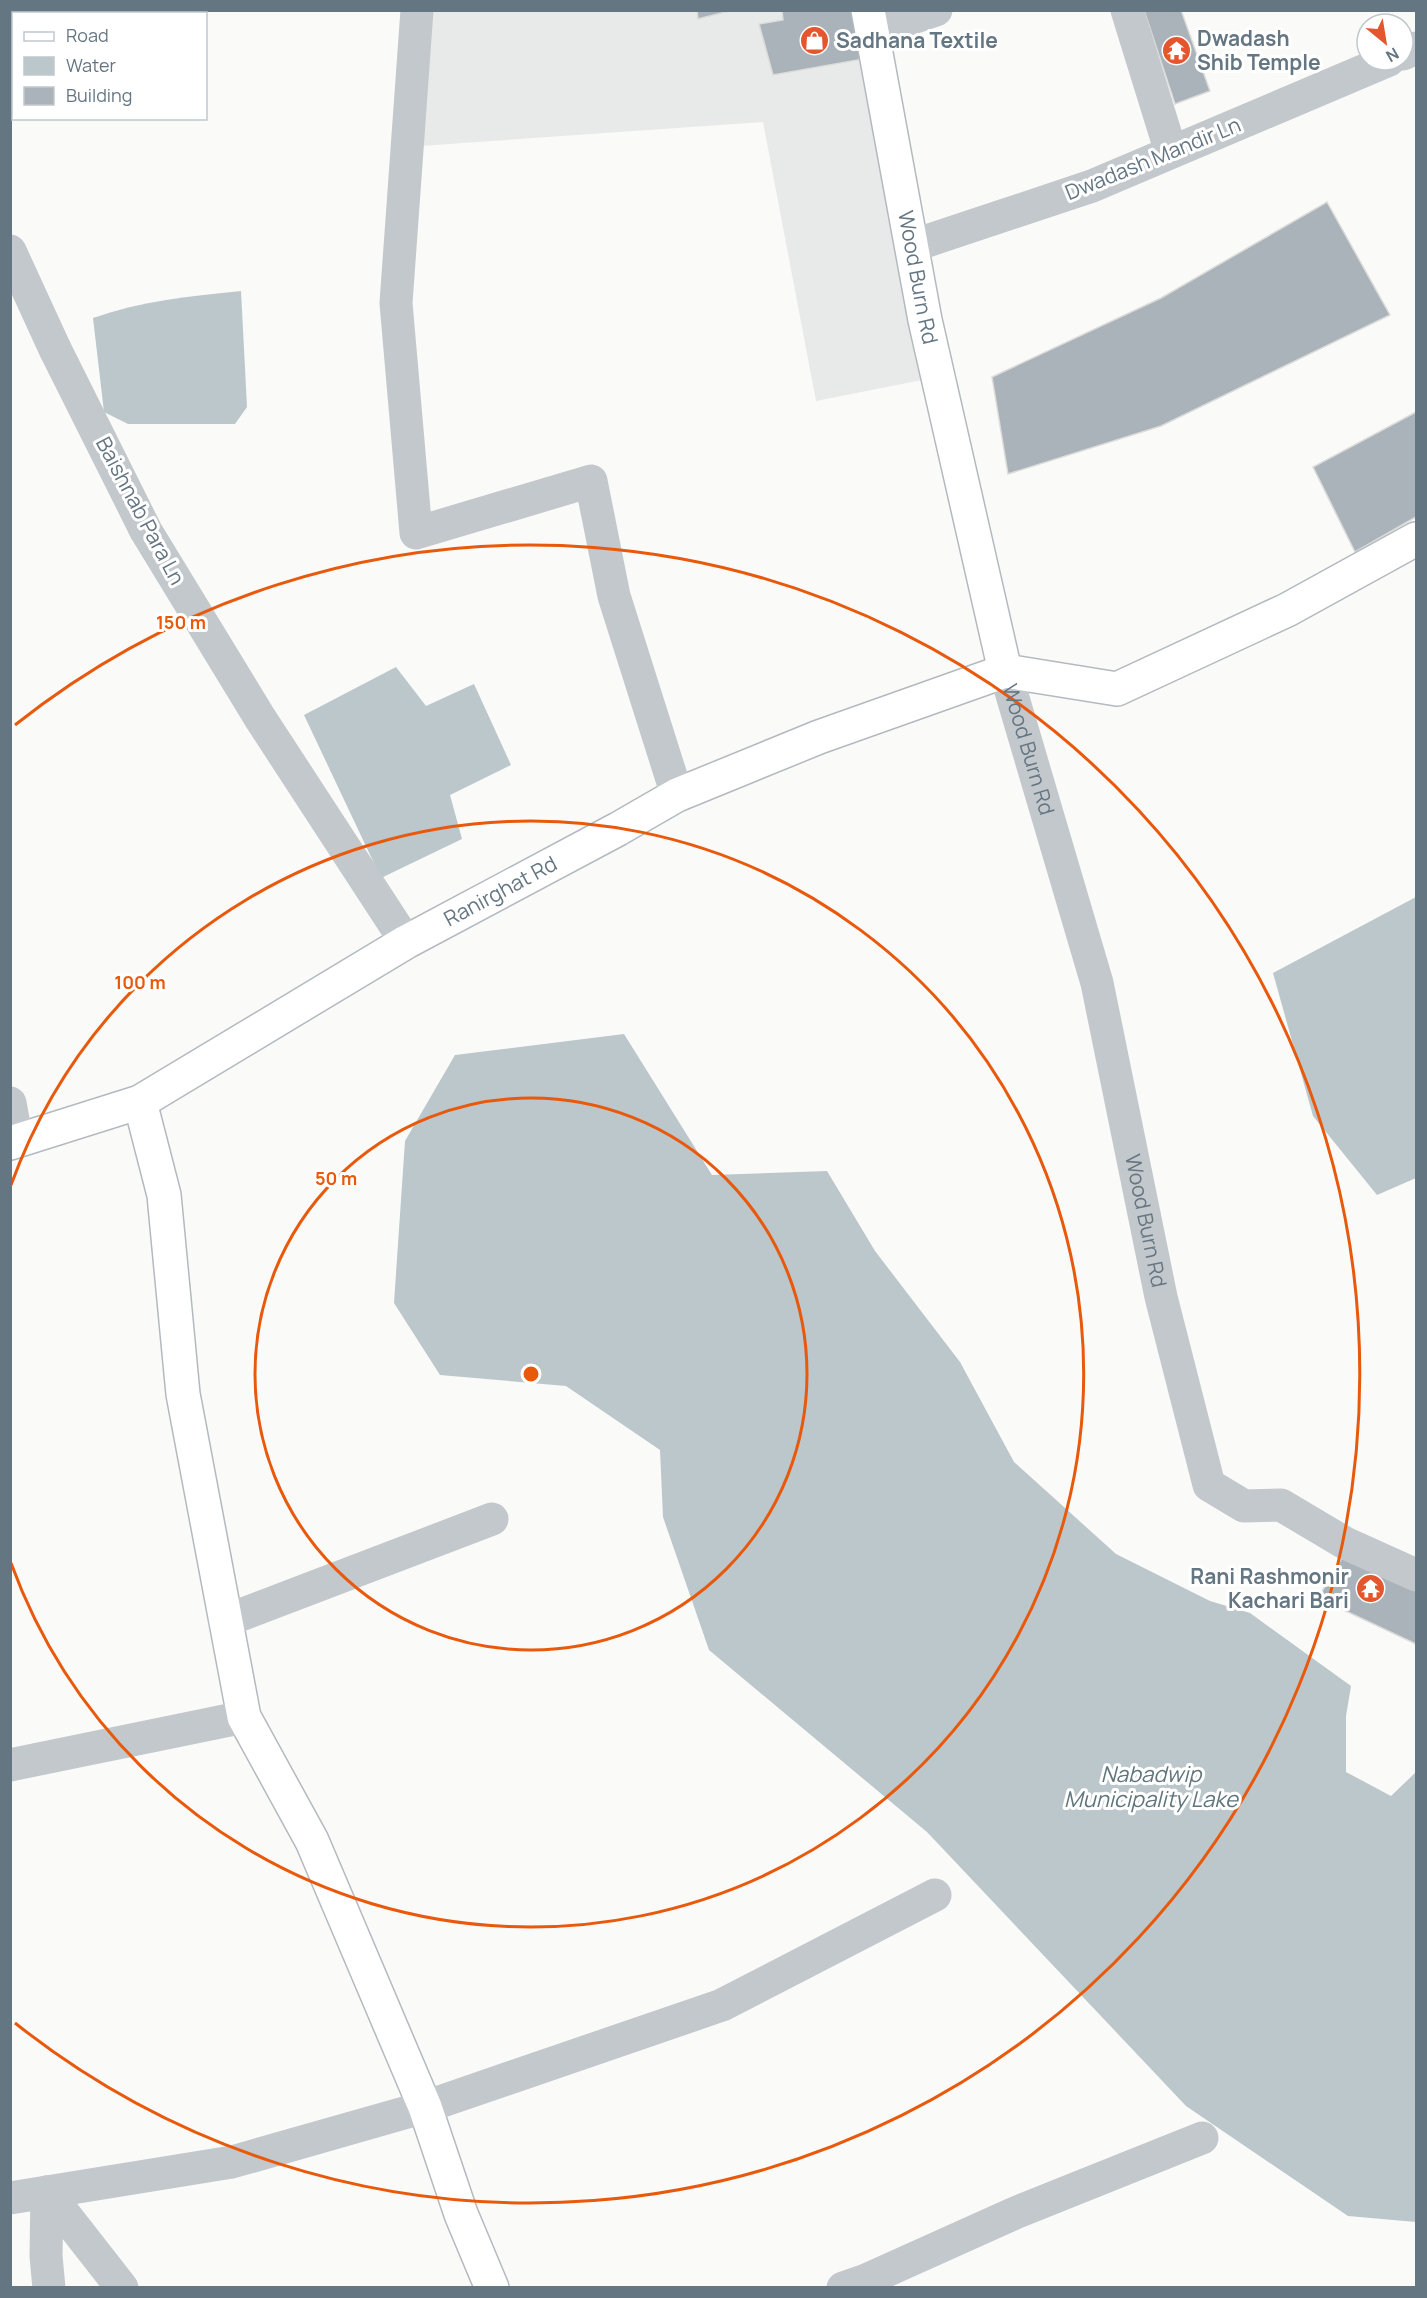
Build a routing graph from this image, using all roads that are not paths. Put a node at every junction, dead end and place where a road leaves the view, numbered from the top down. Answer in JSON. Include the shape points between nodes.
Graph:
{"nodes":[{"id":1,"x":417,"y":10,"type":"edge"},
{"id":2,"x":936,"y":10,"type":"edge"},
{"id":3,"x":1127,"y":10,"type":"edge"},
{"id":4,"x":870,"y":21,"type":"edge"},
{"id":5,"x":1361,"y":72,"type":"edge"},
{"id":6,"x":1171,"y":152,"type":"junction"},
{"id":7,"x":912,"y":246,"type":"junction"},
{"id":8,"x":10,"y":251,"type":"edge"},
{"id":9,"x":1416,"y":538,"type":"edge"},
{"id":10,"x":1005,"y":671,"type":"junction"},
{"id":11,"x":677,"y":795,"type":"junction"},
{"id":12,"x":406,"y":942,"type":"junction"},
{"id":13,"x":140,"y":1102,"type":"junction"},
{"id":14,"x":10,"y":1104,"type":"edge"},
{"id":15,"x":14,"y":1142,"type":"edge"},
{"id":16,"x":492,"y":1519,"type":"dead end"},
{"id":17,"x":1416,"y":1575,"type":"edge"},
{"id":18,"x":225,"y":1621,"type":"junction"},
{"id":19,"x":244,"y":1717,"type":"junction"},
{"id":20,"x":10,"y":1765,"type":"edge"},
{"id":21,"x":935,"y":1895,"type":"dead end"},
{"id":22,"x":425,"y":2107,"type":"junction"},
{"id":23,"x":1202,"y":2138,"type":"dead end"},
{"id":24,"x":47,"y":2192,"type":"junction"},
{"id":25,"x":10,"y":2198,"type":"edge"},
{"id":26,"x":860,"y":2285,"type":"edge"},
{"id":27,"x":49,"y":2288,"type":"edge"},
{"id":28,"x":122,"y":2288,"type":"edge"},
{"id":29,"x":492,"y":2288,"type":"edge"}],
"edges":[{"from":1,"to":11,"type":"street","via":[[396,303],[416,533],[591,481],[614,596]]},
{"from":2,"to":4,"type":"street"},
{"from":3,"to":6,"type":"street"},
{"from":4,"to":7,"type":"street","name":"Wood Burn Rd"},
{"from":5,"to":6,"type":"street","name":"Dwadash Mandir Ln"},
{"from":6,"to":7,"type":"street","name":"Dwadash Mandir Ln","via":[[1092,186]]},
{"from":7,"to":10,"type":"street","name":"Wood Burn Rd","via":[[925,320]]},
{"from":8,"to":12,"type":"street","name":"Baishnab Para Ln","via":[[146,531],[260,718]]},
{"from":9,"to":10,"type":"street","via":[[1287,610],[1117,689]]},
{"from":10,"to":11,"type":"street","name":"Ranirghat Rd","via":[[819,737]]},
{"from":10,"to":17,"type":"street","name":"Wood Burn Rd","via":[[1098,983],[1161,1297],[1209,1485],[1244,1506],[1281,1504],[1345,1543]]},
{"from":11,"to":12,"type":"street","name":"Ranirghat Rd"},
{"from":12,"to":13,"type":"street","name":"Ranirghat Rd"},
{"from":13,"to":15,"type":"street","name":"Ranirghat Rd"},
{"from":13,"to":18,"type":"street","via":[[164,1195],[183,1394]]},
{"from":14,"to":15,"type":"street"},
{"from":16,"to":18,"type":"street"},
{"from":18,"to":19,"type":"street"},
{"from":19,"to":20,"type":"street"},
{"from":19,"to":22,"type":"street","via":[[312,1840]]},
{"from":21,"to":22,"type":"street","via":[[722,2005]]},
{"from":22,"to":24,"type":"street","via":[[232,2162]]},
{"from":22,"to":29,"type":"street","via":[[461,2214]]},
{"from":23,"to":26,"type":"street","via":[[1015,2213]]},
{"from":24,"to":25,"type":"street"},
{"from":24,"to":27,"type":"street"},
{"from":24,"to":28,"type":"street"}]}
